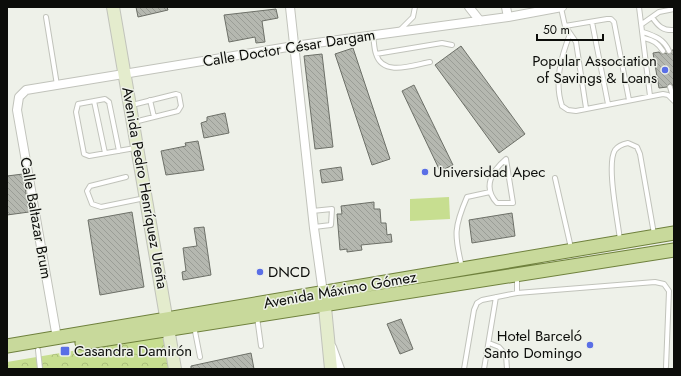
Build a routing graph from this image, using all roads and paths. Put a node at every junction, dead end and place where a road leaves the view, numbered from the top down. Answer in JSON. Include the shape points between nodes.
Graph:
{"nodes":[{"id":1,"x":113,"y":7,"type":"edge"},
{"id":2,"x":290,"y":7,"type":"edge"},
{"id":3,"x":415,"y":7,"type":"edge"},
{"id":4,"x":470,"y":7,"type":"edge"},
{"id":5,"x":506,"y":7,"type":"edge"},
{"id":6,"x":561,"y":7,"type":"edge"},
{"id":7,"x":639,"y":7,"type":"edge"},
{"id":8,"x":674,"y":9,"type":"edge"},
{"id":9,"x":508,"y":16,"type":"junction"},
{"id":10,"x":46,"y":17,"type":"dead end"},
{"id":11,"x":652,"y":17,"type":"junction"},
{"id":12,"x":480,"y":20,"type":"junction"},
{"id":13,"x":592,"y":22,"type":"junction"},
{"id":14,"x":642,"y":24,"type":"junction"},
{"id":15,"x":565,"y":26,"type":"junction"},
{"id":16,"x":674,"y":30,"type":"edge"},
{"id":17,"x":398,"y":32,"type":"junction"},
{"id":18,"x":643,"y":32,"type":"junction"},
{"id":19,"x":570,"y":34,"type":"junction"},
{"id":20,"x":373,"y":35,"type":"junction"},
{"id":21,"x":644,"y":38,"type":"junction"},
{"id":22,"x":452,"y":45,"type":"dead end"},
{"id":23,"x":294,"y":46,"type":"junction"},
{"id":24,"x":663,"y":51,"type":"dead end"},
{"id":25,"x":669,"y":51,"type":"dead end"},
{"id":26,"x":376,"y":54,"type":"junction"},
{"id":27,"x":430,"y":62,"type":"dead end"},
{"id":28,"x":125,"y":74,"type":"junction"},
{"id":29,"x":57,"y":85,"type":"junction"},
{"id":30,"x":670,"y":86,"type":"dead end"},
{"id":31,"x":650,"y":96,"type":"junction"},
{"id":32,"x":19,"y":97,"type":"joint"},
{"id":33,"x":150,"y":100,"type":"junction"},
{"id":34,"x":629,"y":100,"type":"junction"},
{"id":35,"x":674,"y":100,"type":"edge"},
{"id":36,"x":94,"y":101,"type":"junction"},
{"id":37,"x":608,"y":104,"type":"junction"},
{"id":38,"x":131,"y":106,"type":"junction"},
{"id":39,"x":586,"y":108,"type":"junction"},
{"id":40,"x":154,"y":117,"type":"junction"},
{"id":41,"x":134,"y":122,"type":"junction"},
{"id":42,"x":138,"y":147,"type":"junction"},
{"id":43,"x":119,"y":150,"type":"junction"},
{"id":44,"x":105,"y":153,"type":"junction"},
{"id":45,"x":126,"y":177,"type":"dead end"},
{"id":46,"x":555,"y":178,"type":"dead end"},
{"id":47,"x":490,"y":192,"type":"junction"},
{"id":48,"x":147,"y":197,"type":"junction"},
{"id":49,"x":312,"y":211,"type":"junction"},
{"id":50,"x":314,"y":228,"type":"junction"},
{"id":51,"x":674,"y":234,"type":"edge"},
{"id":52,"x":655,"y":237,"type":"junction"},
{"id":53,"x":621,"y":242,"type":"junction"},
{"id":54,"x":674,"y":250,"type":"edge"},
{"id":55,"x":572,"y":251,"type":"junction"},
{"id":56,"x":463,"y":269,"type":"junction"},
{"id":57,"x":517,"y":275,"type":"junction"},
{"id":58,"x":517,"y":294,"type":"junction"},
{"id":59,"x":496,"y":297,"type":"junction"},
{"id":60,"x":324,"y":299,"type":"junction"},
{"id":61,"x":256,"y":315,"type":"junction"},
{"id":62,"x":168,"y":324,"type":"junction"},
{"id":63,"x":194,"y":325,"type":"junction"},
{"id":64,"x":327,"y":333,"type":"junction"},
{"id":65,"x":56,"y":338,"type":"junction"},
{"id":66,"x":489,"y":343,"type":"junction"},
{"id":67,"x":7,"y":346,"type":"edge"},
{"id":68,"x":261,"y":346,"type":"dead end"},
{"id":69,"x":38,"y":350,"type":"junction"},
{"id":70,"x":7,"y":354,"type":"edge"},
{"id":71,"x":200,"y":358,"type":"dead end"},
{"id":72,"x":666,"y":367,"type":"dead end"},
{"id":73,"x":41,"y":368,"type":"edge"},
{"id":74,"x":175,"y":369,"type":"edge"},
{"id":75,"x":331,"y":369,"type":"edge"},
{"id":76,"x":340,"y":369,"type":"edge"},
{"id":77,"x":464,"y":369,"type":"edge"},
{"id":78,"x":484,"y":369,"type":"edge"},
{"id":79,"x":507,"y":369,"type":"edge"}],
"edges":[{"from":1,"to":28,"type":"main road","name":"Avenida Pedro Henríquez Ureña"},
{"from":2,"to":23,"type":"street"},
{"from":3,"to":17,"type":"lane","via":[[414,16]]},
{"from":4,"to":12,"type":"street"},
{"from":5,"to":9,"type":"street"},
{"from":6,"to":9,"type":"street","name":"Calle Doctor César Dargam"},
{"from":6,"to":15,"type":"lane"},
{"from":7,"to":14,"type":"lane"},
{"from":8,"to":11,"type":"lane","via":[[659,12]]},
{"from":9,"to":12,"type":"street","name":"Calle Doctor César Dargam"},
{"from":10,"to":29,"type":"lane"},
{"from":11,"to":14,"type":"lane"},
{"from":11,"to":16,"type":"lane","via":[[662,28]]},
{"from":12,"to":17,"type":"street","name":"Calle Doctor César Dargam"},
{"from":13,"to":15,"type":"lane"},
{"from":13,"to":34,"type":"lane","via":[[611,19],[614,22]]},
{"from":13,"to":37,"type":"lane"},
{"from":14,"to":18,"type":"lane"},
{"from":15,"to":19,"type":"lane"},
{"from":17,"to":20,"type":"street","name":"Calle Doctor César Dargam"},
{"from":18,"to":21,"type":"lane"},
{"from":18,"to":25,"type":"lane","via":[[666,43]]},
{"from":19,"to":39,"type":"lane","via":[[576,42]]},
{"from":19,"to":39,"type":"lane","via":[[562,55],[559,99],[562,106],[568,110]]},
{"from":20,"to":23,"type":"street","name":"Calle Doctor César Dargam"},
{"from":20,"to":26,"type":"lane"},
{"from":21,"to":24,"type":"lane","via":[[658,44]]},
{"from":21,"to":31,"type":"lane"},
{"from":22,"to":26,"type":"lane","via":[[442,43]]},
{"from":23,"to":28,"type":"street","name":"Calle Doctor César Dargam"},
{"from":23,"to":49,"type":"street"},
{"from":26,"to":27,"type":"lane","via":[[379,62],[391,68]]},
{"from":28,"to":29,"type":"street","name":"Calle Doctor César Dargam"},
{"from":28,"to":38,"type":"main road","name":"Avenida Pedro Henríquez Ureña"},
{"from":29,"to":32,"type":"street","name":"Calle Doctor César Dargam","via":[[26,90]]},
{"from":30,"to":35,"type":"lane"},
{"from":31,"to":34,"type":"lane"},
{"from":31,"to":35,"type":"lane","via":[[663,94]]},
{"from":32,"to":65,"type":"street","name":"Calle Baltazar Brum","via":[[19,118]]},
{"from":33,"to":38,"type":"lane"},
{"from":33,"to":40,"type":"lane"},
{"from":33,"to":40,"type":"lane","via":[[179,95],[181,106],[178,110]]},
{"from":34,"to":37,"type":"lane"},
{"from":36,"to":43,"type":"lane","via":[[105,99],[109,102]]},
{"from":36,"to":44,"type":"lane"},
{"from":36,"to":44,"type":"lane","via":[[78,104],[76,112],[84,154],[89,156]]},
{"from":37,"to":39,"type":"lane"},
{"from":38,"to":41,"type":"main road","name":"Avenida Pedro Henríquez Ureña"},
{"from":40,"to":41,"type":"lane"},
{"from":41,"to":42,"type":"main road","name":"Avenida Pedro Henríquez Ureña"},
{"from":42,"to":43,"type":"lane"},
{"from":42,"to":48,"type":"main road","name":"Avenida Pedro Henríquez Ureña"},
{"from":43,"to":44,"type":"lane"},
{"from":45,"to":48,"type":"lane","via":[[90,186],[87,191],[92,204],[101,207]]},
{"from":46,"to":55,"type":"lane"},
{"from":47,"to":47,"type":"lane","via":[[496,203],[513,203],[506,159],[495,168],[490,182]]},
{"from":47,"to":56,"type":"lane","via":[[467,197],[459,215],[455,238]]},
{"from":48,"to":62,"type":"main road","name":"Avenida Pedro Henríquez Ureña"},
{"from":49,"to":50,"type":"street"},
{"from":49,"to":50,"type":"lane","via":[[332,208],[331,225]]},
{"from":50,"to":60,"type":"street"},
{"from":51,"to":52,"type":"main road","name":"Avenida Máximo Gómez"},
{"from":52,"to":53,"type":"main road","name":"Avenida Máximo Gómez"},
{"from":52,"to":53,"type":"lane","via":[[640,154],[637,147],[628,143],[614,151],[611,168]]},
{"from":53,"to":55,"type":"main road","name":"Avenida Máximo Gómez"},
{"from":54,"to":57,"type":"main road","name":"Avenida Máximo Gómez"},
{"from":55,"to":56,"type":"main road","name":"Avenida Máximo Gómez"},
{"from":56,"to":60,"type":"main road","name":"Avenida Máximo Gómez"},
{"from":57,"to":58,"type":"lane"},
{"from":57,"to":60,"type":"main road","name":"Avenida Máximo Gómez"},
{"from":58,"to":59,"type":"lane"},
{"from":58,"to":72,"type":"lane","via":[[655,282],[664,284],[669,291]]},
{"from":59,"to":66,"type":"lane"},
{"from":59,"to":77,"type":"lane","via":[[477,303]]},
{"from":60,"to":61,"type":"main road","name":"Avenida Máximo Gómez"},
{"from":60,"to":62,"type":"main road","name":"Avenida Máximo Gómez"},
{"from":60,"to":64,"type":"main road"},
{"from":61,"to":63,"type":"main road","name":"Avenida Máximo Gómez"},
{"from":61,"to":68,"type":"lane"},
{"from":62,"to":63,"type":"main road","name":"Avenida Máximo Gómez"},
{"from":62,"to":65,"type":"main road","name":"Avenida Máximo Gómez"},
{"from":62,"to":69,"type":"main road","name":"Avenida Máximo Gómez"},
{"from":62,"to":74,"type":"main road","name":"Avenida Pedro Henríquez Ureña"},
{"from":63,"to":71,"type":"lane"},
{"from":64,"to":75,"type":"main road"},
{"from":64,"to":76,"type":"street"},
{"from":65,"to":67,"type":"main road","name":"Avenida Máximo Gómez"},
{"from":66,"to":78,"type":"lane"},
{"from":66,"to":79,"type":"lane","via":[[499,347],[506,355]]},
{"from":69,"to":70,"type":"main road","name":"Avenida Máximo Gómez"},
{"from":69,"to":73,"type":"lane"}]}
